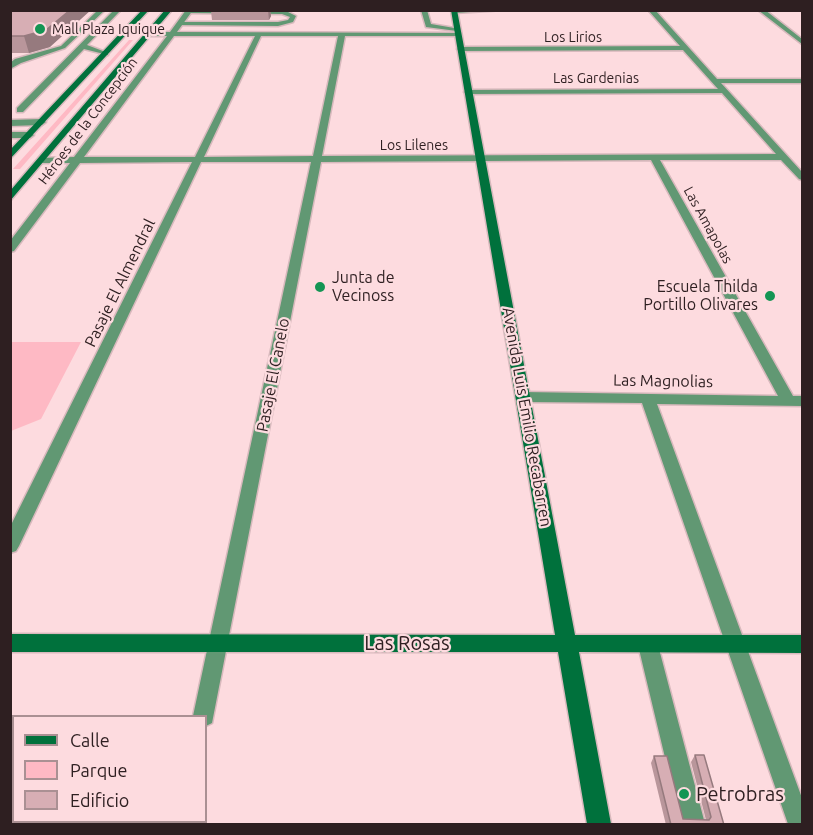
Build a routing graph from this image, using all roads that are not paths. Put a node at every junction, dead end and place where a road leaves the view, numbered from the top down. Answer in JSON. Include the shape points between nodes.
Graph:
{"nodes":[{"id":1,"x":102,"y":10,"type":"edge"},
{"id":2,"x":118,"y":10,"type":"edge"},
{"id":3,"x":146,"y":10,"type":"edge"},
{"id":4,"x":169,"y":10,"type":"edge"},
{"id":5,"x":424,"y":10,"type":"edge"},
{"id":6,"x":501,"y":10,"type":"edge"},
{"id":7,"x":651,"y":10,"type":"edge"},
{"id":8,"x":761,"y":10,"type":"edge"},
{"id":9,"x":190,"y":11,"type":"edge"},
{"id":10,"x":454,"y":11,"type":"edge"},
{"id":11,"x":180,"y":24,"type":"junction"},
{"id":12,"x":129,"y":28,"type":"junction"},
{"id":13,"x":457,"y":31,"type":"junction"},
{"id":14,"x":150,"y":33,"type":"junction"},
{"id":15,"x":172,"y":34,"type":"junction"},
{"id":16,"x":259,"y":34,"type":"junction"},
{"id":17,"x":342,"y":34,"type":"junction"},
{"id":18,"x":802,"y":42,"type":"edge"},
{"id":19,"x":83,"y":46,"type":"junction"},
{"id":20,"x":685,"y":48,"type":"junction"},
{"id":21,"x":460,"y":49,"type":"junction"},
{"id":22,"x":106,"y":54,"type":"junction"},
{"id":23,"x":10,"y":67,"type":"edge"},
{"id":24,"x":715,"y":81,"type":"junction"},
{"id":25,"x":802,"y":81,"type":"edge"},
{"id":26,"x":724,"y":91,"type":"junction"},
{"id":27,"x":468,"y":92,"type":"junction"},
{"id":28,"x":20,"y":110,"type":"dead end"},
{"id":29,"x":42,"y":122,"type":"junction"},
{"id":30,"x":10,"y":123,"type":"edge"},
{"id":31,"x":10,"y":135,"type":"edge"},
{"id":32,"x":21,"y":142,"type":"edge"},
{"id":33,"x":10,"y":150,"type":"edge"},
{"id":34,"x":10,"y":156,"type":"edge"},
{"id":35,"x":784,"y":157,"type":"junction"},
{"id":36,"x":480,"y":158,"type":"junction"},
{"id":37,"x":654,"y":158,"type":"junction"},
{"id":38,"x":198,"y":159,"type":"junction"},
{"id":39,"x":317,"y":159,"type":"junction"},
{"id":40,"x":43,"y":160,"type":"junction"},
{"id":41,"x":78,"y":160,"type":"junction"},
{"id":42,"x":802,"y":177,"type":"edge"},
{"id":43,"x":10,"y":198,"type":"edge"},
{"id":44,"x":10,"y":249,"type":"edge"},
{"id":45,"x":524,"y":397,"type":"junction"},
{"id":46,"x":648,"y":399,"type":"junction"},
{"id":47,"x":795,"y":401,"type":"edge"},
{"id":48,"x":10,"y":546,"type":"edge"},
{"id":49,"x":10,"y":643,"type":"edge"},
{"id":50,"x":219,"y":643,"type":"junction"},
{"id":51,"x":568,"y":643,"type":"junction"},
{"id":52,"x":735,"y":644,"type":"junction"},
{"id":53,"x":802,"y":644,"type":"edge"},
{"id":54,"x":648,"y":645,"type":"junction"},
{"id":55,"x":204,"y":715,"type":"edge"},
{"id":56,"x":599,"y":825,"type":"edge"},
{"id":57,"x":693,"y":825,"type":"edge"},
{"id":58,"x":800,"y":825,"type":"edge"}],
"edges":[{"from":1,"to":23,"type":"street","via":[[63,47]]},
{"from":2,"to":19,"type":"street"},
{"from":3,"to":12,"type":"street","name":"Héroes de la Concepción"},
{"from":4,"to":14,"type":"street","name":"Héroes de la Concepción"},
{"from":5,"to":13,"type":"street","via":[[428,26]]},
{"from":6,"to":10,"type":"street"},
{"from":7,"to":20,"type":"street"},
{"from":8,"to":18,"type":"street"},
{"from":9,"to":11,"type":"street","name":"Héroes de la Concepción"},
{"from":9,"to":11,"type":"street","via":[[283,12],[293,16],[291,21],[278,24]]},
{"from":10,"to":13,"type":"street","name":"Avenida Luis Emilio Recabarren"},
{"from":11,"to":15,"type":"street","name":"Héroes de la Concepción"},
{"from":12,"to":14,"type":"street"},
{"from":12,"to":22,"type":"street","name":"Héroes de la Concepción"},
{"from":13,"to":17,"type":"street"},
{"from":13,"to":21,"type":"street","name":"Avenida Luis Emilio Recabarren"},
{"from":14,"to":15,"type":"street"},
{"from":14,"to":40,"type":"street","name":"Héroes de la Concepción"},
{"from":15,"to":16,"type":"street"},
{"from":15,"to":41,"type":"street","name":"Héroes de la Concepción"},
{"from":16,"to":17,"type":"street"},
{"from":16,"to":38,"type":"street","name":"Pasaje El Almendral"},
{"from":17,"to":39,"type":"street","name":"Pasaje El Canelo"},
{"from":19,"to":22,"type":"street"},
{"from":19,"to":28,"type":"street"},
{"from":20,"to":21,"type":"street","name":"Los Lirios"},
{"from":20,"to":24,"type":"street"},
{"from":21,"to":27,"type":"street","name":"Avenida Luis Emilio Recabarren"},
{"from":22,"to":29,"type":"street","name":"Héroes de la Concepción"},
{"from":24,"to":25,"type":"street"},
{"from":24,"to":26,"type":"street"},
{"from":26,"to":27,"type":"street","name":"Las Gardenias"},
{"from":26,"to":35,"type":"street"},
{"from":27,"to":36,"type":"street","name":"Avenida Luis Emilio Recabarren"},
{"from":29,"to":30,"type":"street"},
{"from":29,"to":32,"type":"street","name":"Héroes de la Concepción"},
{"from":31,"to":32,"type":"street"},
{"from":32,"to":33,"type":"street","name":"Héroes de la Concepción"},
{"from":32,"to":34,"type":"street","name":"Héroes de la Concepción"},
{"from":35,"to":37,"type":"street","name":"Los Lilenes"},
{"from":35,"to":42,"type":"street"},
{"from":36,"to":37,"type":"street","name":"Los Lilenes"},
{"from":36,"to":39,"type":"street","name":"Los Lilenes"},
{"from":36,"to":45,"type":"street","name":"Avenida Luis Emilio Recabarren"},
{"from":37,"to":47,"type":"street","name":"Las Amapolas"},
{"from":38,"to":39,"type":"street","name":"Los Lilenes"},
{"from":38,"to":41,"type":"street","name":"Los Lilenes"},
{"from":38,"to":48,"type":"street","name":"Pasaje El Almendral"},
{"from":39,"to":50,"type":"street","name":"Pasaje El Canelo"},
{"from":40,"to":41,"type":"street","name":"Los Lilenes"},
{"from":40,"to":43,"type":"street","name":"Héroes de la Concepción"},
{"from":41,"to":44,"type":"street","name":"Héroes de la Concepción"},
{"from":45,"to":46,"type":"street","name":"Las Magnolias"},
{"from":45,"to":51,"type":"street","name":"Avenida Luis Emilio Recabarren"},
{"from":46,"to":47,"type":"street","name":"Las Magnolias"},
{"from":46,"to":52,"type":"street"},
{"from":49,"to":50,"type":"street","name":"Las Rosas"},
{"from":50,"to":51,"type":"street","name":"Las Rosas"},
{"from":50,"to":55,"type":"street","name":"Pasaje El Canelo"},
{"from":51,"to":54,"type":"street","name":"Las Rosas"},
{"from":51,"to":56,"type":"street","name":"Avenida Luis Emilio Recabarren"},
{"from":52,"to":53,"type":"street","name":"Las Rosas"},
{"from":52,"to":54,"type":"street","name":"Las Rosas"},
{"from":52,"to":58,"type":"street"},
{"from":54,"to":57,"type":"street"}]}
